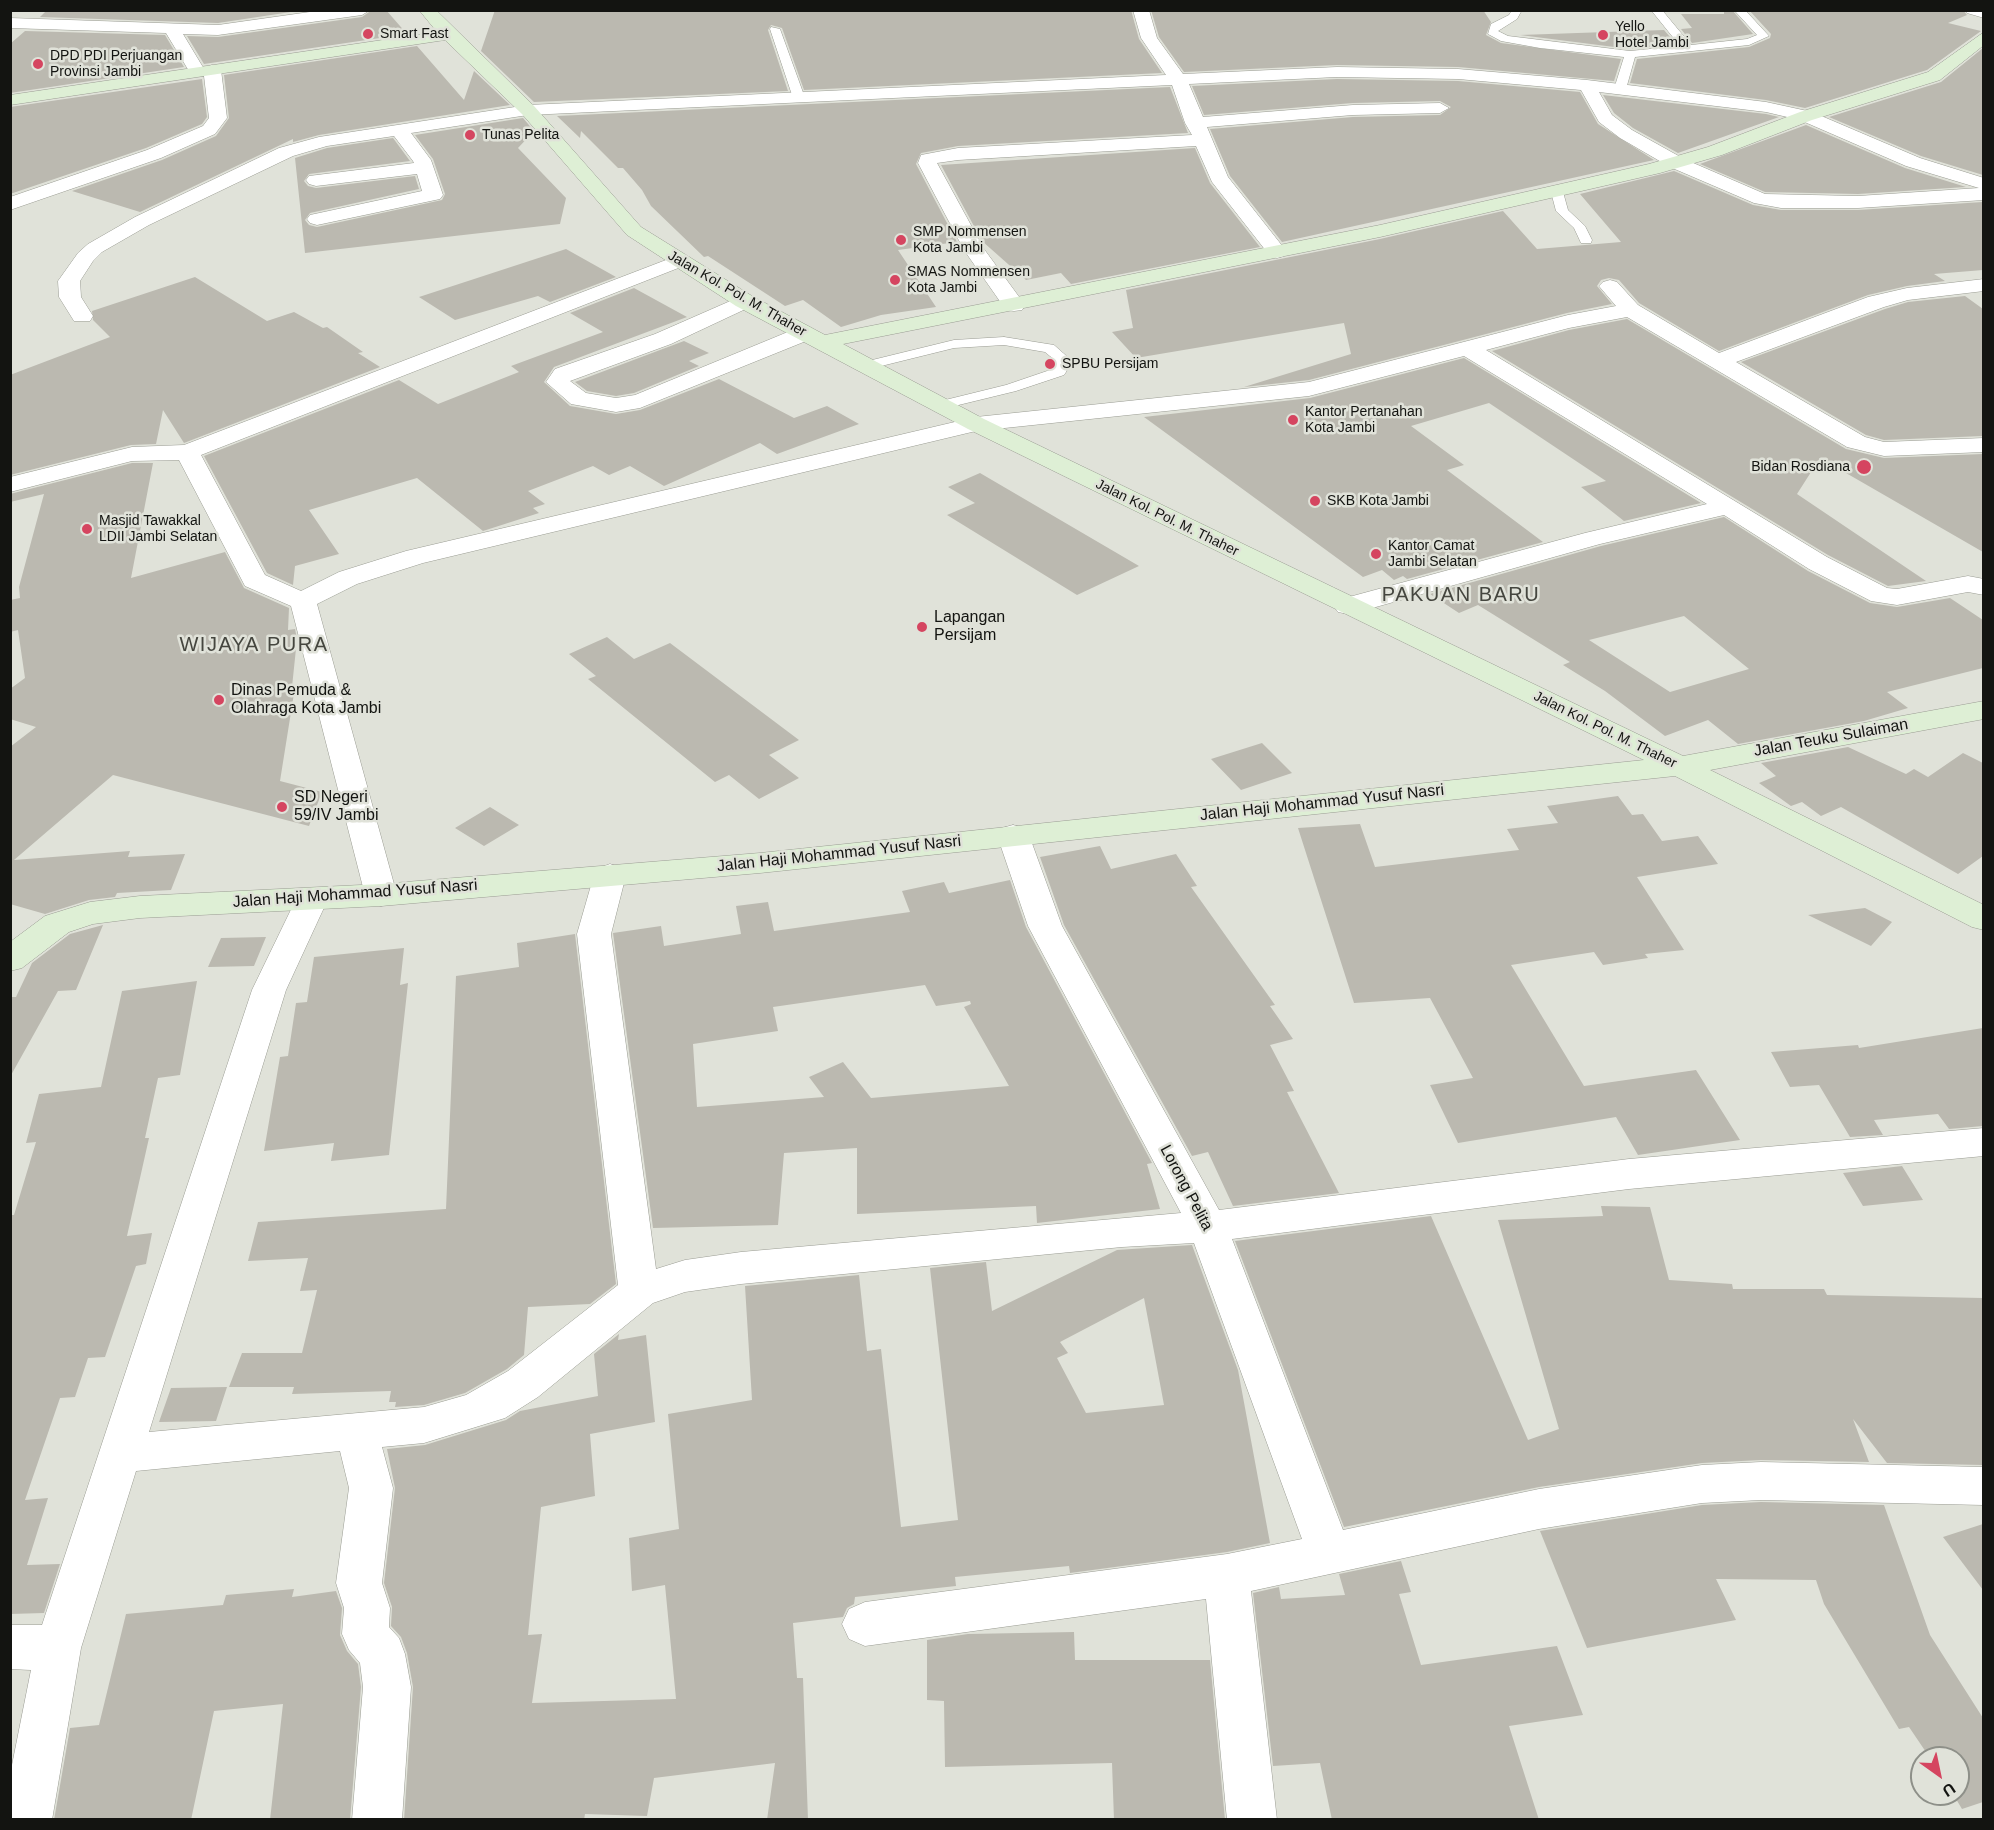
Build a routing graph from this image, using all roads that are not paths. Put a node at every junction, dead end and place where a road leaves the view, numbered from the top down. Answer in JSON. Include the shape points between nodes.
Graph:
{"nodes":[{"id":1,"x":362,"y":10,"type":"edge"},
{"id":2,"x":427,"y":10,"type":"edge"},
{"id":3,"x":1141,"y":10,"type":"edge"},
{"id":4,"x":1517,"y":10,"type":"edge"},
{"id":5,"x":1656,"y":10,"type":"edge"},
{"id":6,"x":1738,"y":10,"type":"edge"},
{"id":7,"x":1973,"y":10,"type":"edge"},
{"id":8,"x":1983,"y":12,"type":"edge"},
{"id":9,"x":10,"y":23,"type":"edge"},
{"id":10,"x":171,"y":28,"type":"junction"},
{"id":11,"x":775,"y":29,"type":"dead end"},
{"id":12,"x":449,"y":35,"type":"junction"},
{"id":13,"x":1983,"y":37,"type":"edge"},
{"id":14,"x":1688,"y":48,"type":"junction"},
{"id":15,"x":1630,"y":54,"type":"junction"},
{"id":16,"x":205,"y":71,"type":"junction"},
{"id":17,"x":1179,"y":81,"type":"junction"},
{"id":18,"x":1587,"y":85,"type":"junction"},
{"id":19,"x":1620,"y":89,"type":"junction"},
{"id":20,"x":799,"y":98,"type":"junction"},
{"id":21,"x":10,"y":100,"type":"edge"},
{"id":22,"x":1440,"y":108,"type":"dead end"},
{"id":23,"x":528,"y":110,"type":"junction"},
{"id":24,"x":1806,"y":116,"type":"junction"},
{"id":25,"x":400,"y":131,"type":"junction"},
{"id":26,"x":1198,"y":132,"type":"junction"},
{"id":27,"x":1677,"y":163,"type":"junction"},
{"id":28,"x":424,"y":168,"type":"junction"},
{"id":29,"x":316,"y":180,"type":"dead end"},
{"id":30,"x":1983,"y":184,"type":"edge"},
{"id":31,"x":1557,"y":192,"type":"junction"},
{"id":32,"x":1983,"y":194,"type":"edge"},
{"id":33,"x":10,"y":204,"type":"edge"},
{"id":34,"x":317,"y":219,"type":"dead end"},
{"id":35,"x":1586,"y":240,"type":"dead end"},
{"id":36,"x":1277,"y":252,"type":"junction"},
{"id":37,"x":679,"y":261,"type":"junction"},
{"id":38,"x":1983,"y":285,"type":"edge"},
{"id":39,"x":1610,"y":286,"type":"dead end"},
{"id":40,"x":744,"y":301,"type":"junction"},
{"id":41,"x":1014,"y":305,"type":"junction"},
{"id":42,"x":1630,"y":310,"type":"junction"},
{"id":43,"x":82,"y":316,"type":"dead end"},
{"id":44,"x":812,"y":338,"type":"junction"},
{"id":45,"x":1468,"y":350,"type":"junction"},
{"id":46,"x":1717,"y":361,"type":"junction"},
{"id":47,"x":865,"y":366,"type":"junction"},
{"id":48,"x":942,"y":405,"type":"junction"},
{"id":49,"x":976,"y":424,"type":"junction"},
{"id":50,"x":1983,"y":445,"type":"edge"},
{"id":51,"x":188,"y":452,"type":"junction"},
{"id":52,"x":10,"y":484,"type":"edge"},
{"id":53,"x":1728,"y":507,"type":"junction"},
{"id":54,"x":1983,"y":587,"type":"edge"},
{"id":55,"x":303,"y":601,"type":"junction"},
{"id":56,"x":1348,"y":606,"type":"junction"},
{"id":57,"x":1983,"y":710,"type":"edge"},
{"id":58,"x":1679,"y":766,"type":"junction"},
{"id":59,"x":1013,"y":835,"type":"junction"},
{"id":60,"x":610,"y":875,"type":"junction"},
{"id":61,"x":381,"y":895,"type":"junction"},
{"id":62,"x":312,"y":899,"type":"junction"},
{"id":63,"x":1983,"y":919,"type":"edge"},
{"id":64,"x":10,"y":960,"type":"edge"},
{"id":65,"x":1983,"y":1142,"type":"edge"},
{"id":66,"x":1208,"y":1227,"type":"junction"},
{"id":67,"x":639,"y":1291,"type":"junction"},
{"id":68,"x":356,"y":1431,"type":"junction"},
{"id":69,"x":118,"y":1454,"type":"junction"},
{"id":70,"x":1983,"y":1486,"type":"edge"},
{"id":71,"x":1330,"y":1555,"type":"junction"},
{"id":72,"x":1227,"y":1575,"type":"junction"},
{"id":73,"x":865,"y":1624,"type":"dead end"},
{"id":74,"x":10,"y":1647,"type":"edge"},
{"id":75,"x":58,"y":1648,"type":"junction"},
{"id":76,"x":27,"y":1820,"type":"edge"},
{"id":77,"x":377,"y":1820,"type":"edge"},
{"id":78,"x":1252,"y":1820,"type":"edge"}],
"edges":[{"from":1,"to":10,"type":"street","via":[[228,29]]},
{"from":2,"to":12,"type":"street","name":"Jalan Kol. Pol. M. Thaher"},
{"from":3,"to":17,"type":"street","via":[[1149,38]]},
{"from":4,"to":15,"type":"lane","via":[[1492,32],[1505,39],[1540,45]]},
{"from":5,"to":14,"type":"lane"},
{"from":6,"to":14,"type":"lane","via":[[1764,36],[1749,42]]},
{"from":7,"to":8,"type":"street"},
{"from":9,"to":10,"type":"street"},
{"from":10,"to":16,"type":"street"},
{"from":11,"to":20,"type":"lane"},
{"from":12,"to":16,"type":"street"},
{"from":12,"to":23,"type":"street","name":"Jalan Kol. Pol. M. Thaher"},
{"from":13,"to":24,"type":"street","via":[[1934,76]]},
{"from":14,"to":15,"type":"lane"},
{"from":15,"to":19,"type":"lane"},
{"from":16,"to":21,"type":"street"},
{"from":16,"to":33,"type":"street","via":[[218,118],[209,130],[154,154]]},
{"from":17,"to":18,"type":"street","via":[[1374,72],[1458,74]]},
{"from":17,"to":20,"type":"street"},
{"from":17,"to":26,"type":"street"},
{"from":18,"to":19,"type":"street"},
{"from":18,"to":27,"type":"street","via":[[1605,118]]},
{"from":19,"to":24,"type":"street","via":[[1746,103]]},
{"from":20,"to":23,"type":"street"},
{"from":22,"to":26,"type":"street","via":[[1353,110]]},
{"from":23,"to":25,"type":"street"},
{"from":23,"to":37,"type":"street","name":"Jalan Kol. Pol. M. Thaher","via":[[634,231]]},
{"from":24,"to":27,"type":"street"},
{"from":24,"to":30,"type":"street","via":[[1913,162]]},
{"from":25,"to":28,"type":"street"},
{"from":25,"to":43,"type":"street","via":[[296,148],[107,240],[85,257],[69,281],[70,297]]},
{"from":26,"to":36,"type":"street","via":[[1219,178]]},
{"from":26,"to":41,"type":"street","via":[[928,159],[927,164],[974,250]]},
{"from":27,"to":31,"type":"street"},
{"from":27,"to":32,"type":"street","via":[[1754,197],[1781,202],[1858,202]]},
{"from":28,"to":29,"type":"street"},
{"from":28,"to":34,"type":"street","via":[[434,192],[430,196]]},
{"from":31,"to":35,"type":"lane","via":[[1562,211],[1579,226]]},
{"from":31,"to":36,"type":"street"},
{"from":36,"to":41,"type":"street"},
{"from":37,"to":40,"type":"street","name":"Jalan Kol. Pol. M. Thaher"},
{"from":37,"to":51,"type":"street"},
{"from":38,"to":46,"type":"street","via":[[1907,294],[1876,302]]},
{"from":39,"to":42,"type":"street"},
{"from":40,"to":44,"type":"street","name":"Jalan Kol. Pol. M. Thaher"},
{"from":40,"to":44,"type":"street","via":[[663,339],[563,374],[556,382],[579,399],[616,405],[640,401]]},
{"from":41,"to":44,"type":"street"},
{"from":42,"to":45,"type":"street","via":[[1568,322]]},
{"from":42,"to":46,"type":"street"},
{"from":44,"to":47,"type":"street","name":"Jalan Kol. Pol. M. Thaher"},
{"from":45,"to":49,"type":"street","via":[[1285,393]]},
{"from":45,"to":53,"type":"street"},
{"from":46,"to":50,"type":"street","via":[[1865,445],[1884,449]]},
{"from":47,"to":48,"type":"street","name":"Jalan Kol. Pol. M. Thaher"},
{"from":47,"to":48,"type":"lane","via":[[954,344],[1004,341],[1048,348],[1064,360],[1059,372]]},
{"from":48,"to":49,"type":"street","name":"Jalan Kol. Pol. M. Thaher"},
{"from":49,"to":55,"type":"street","via":[[415,557],[348,578]]},
{"from":49,"to":56,"type":"street","name":"Jalan Kol. Pol. M. Thaher"},
{"from":51,"to":52,"type":"street","via":[[132,454]]},
{"from":51,"to":55,"type":"street","via":[[254,580]]},
{"from":53,"to":54,"type":"street","via":[[1818,563],[1881,596],[1897,597],[1968,584]]},
{"from":53,"to":56,"type":"street","via":[[1594,538]]},
{"from":55,"to":61,"type":"street"},
{"from":56,"to":58,"type":"street","name":"Jalan Kol. Pol. M. Thaher"},
{"from":57,"to":58,"type":"street","name":"Jalan Teuku Sulaiman"},
{"from":58,"to":59,"type":"street","name":"Jalan Haji Mohammad Yusuf Nasri"},
{"from":58,"to":63,"type":"street","name":"Jalan Kol. Pol. M. Thaher"},
{"from":59,"to":60,"type":"street","name":"Jalan Haji Mohammad Yusuf Nasri"},
{"from":59,"to":66,"type":"street","name":"Lorong Pelita","via":[[1045,926]]},
{"from":60,"to":61,"type":"street","name":"Jalan Haji Mohammad Yusuf Nasri"},
{"from":60,"to":67,"type":"street","via":[[594,934]]},
{"from":61,"to":62,"type":"street","name":"Jalan Haji Mohammad Yusuf Nasri"},
{"from":62,"to":64,"type":"street","name":"Jalan Haji Mohammad Yusuf Nasri","via":[[90,913],[57,924]]},
{"from":62,"to":69,"type":"street","via":[[269,990]]},
{"from":65,"to":66,"type":"street","via":[[1629,1174]]},
{"from":66,"to":67,"type":"street","via":[[741,1268],[685,1276]]},
{"from":66,"to":71,"type":"street","name":"Lorong Pelita"},
{"from":67,"to":68,"type":"street","via":[[523,1384],[490,1405],[424,1425]]},
{"from":68,"to":69,"type":"street"},
{"from":68,"to":77,"type":"street","via":[[371,1488],[359,1583],[367,1608],[366,1634],[381,1654],[387,1687]]},
{"from":69,"to":75,"type":"street"},
{"from":70,"to":71,"type":"street","via":[[1761,1481],[1702,1484],[1539,1509]]},
{"from":71,"to":72,"type":"street"},
{"from":72,"to":73,"type":"street"},
{"from":72,"to":78,"type":"street"},
{"from":74,"to":75,"type":"street"},
{"from":75,"to":76,"type":"street"}]}
